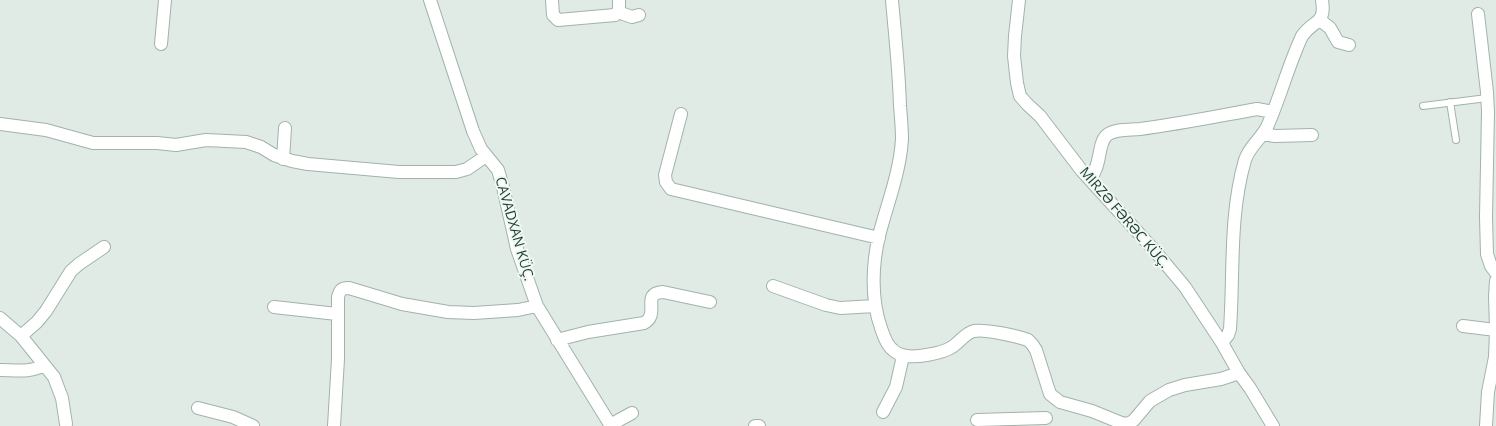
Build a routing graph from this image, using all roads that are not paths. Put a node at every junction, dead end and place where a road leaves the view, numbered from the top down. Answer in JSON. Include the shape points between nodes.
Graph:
{"nodes":[{"id":1,"x":164,"y":0,"type":"edge"},
{"id":2,"x":430,"y":0,"type":"edge"},
{"id":3,"x":552,"y":0,"type":"edge"},
{"id":4,"x":892,"y":0,"type":"edge"},
{"id":5,"x":1019,"y":0,"type":"edge"},
{"id":6,"x":1322,"y":0,"type":"edge"},
{"id":7,"x":619,"y":6,"type":"edge"},
{"id":8,"x":1478,"y":14,"type":"dead end"},
{"id":9,"x":639,"y":15,"type":"dead end"},
{"id":10,"x":1320,"y":20,"type":"junction"},
{"id":11,"x":162,"y":44,"type":"dead end"},
{"id":12,"x":1348,"y":45,"type":"dead end"},
{"id":13,"x":1487,"y":98,"type":"junction"},
{"id":14,"x":1450,"y":102,"type":"junction"},
{"id":15,"x":1423,"y":106,"type":"dead end"},
{"id":16,"x":1273,"y":112,"type":"junction"},
{"id":17,"x":1492,"y":112,"type":"edge"},
{"id":18,"x":681,"y":114,"type":"dead end"},
{"id":19,"x":0,"y":124,"type":"edge"},
{"id":20,"x":285,"y":128,"type":"dead end"},
{"id":21,"x":1262,"y":134,"type":"junction"},
{"id":22,"x":1312,"y":135,"type":"dead end"},
{"id":23,"x":1456,"y":140,"type":"dead end"},
{"id":24,"x":486,"y":156,"type":"junction"},
{"id":25,"x":283,"y":159,"type":"junction"},
{"id":26,"x":1090,"y":179,"type":"junction"},
{"id":27,"x":878,"y":238,"type":"junction"},
{"id":28,"x":104,"y":247,"type":"dead end"},
{"id":29,"x":1496,"y":273,"type":"edge"},
{"id":30,"x":1496,"y":281,"type":"edge"},
{"id":31,"x":774,"y":286,"type":"dead end"},
{"id":32,"x":710,"y":302,"type":"dead end"},
{"id":33,"x":538,"y":306,"type":"junction"},
{"id":34,"x":874,"y":306,"type":"junction"},
{"id":35,"x":274,"y":307,"type":"dead end"},
{"id":36,"x":337,"y":314,"type":"junction"},
{"id":37,"x":0,"y":318,"type":"edge"},
{"id":38,"x":1463,"y":326,"type":"dead end"},
{"id":39,"x":1496,"y":330,"type":"edge"},
{"id":40,"x":21,"y":336,"type":"junction"},
{"id":41,"x":557,"y":340,"type":"junction"},
{"id":42,"x":1222,"y":343,"type":"junction"},
{"id":43,"x":903,"y":356,"type":"junction"},
{"id":44,"x":44,"y":365,"type":"junction"},
{"id":45,"x":0,"y":370,"type":"edge"},
{"id":46,"x":1494,"y":370,"type":"edge"},
{"id":47,"x":1239,"y":373,"type":"junction"},
{"id":48,"x":1054,"y":399,"type":"junction"},
{"id":49,"x":198,"y":408,"type":"dead end"},
{"id":50,"x":883,"y":412,"type":"dead end"},
{"id":51,"x":632,"y":413,"type":"dead end"},
{"id":52,"x":977,"y":420,"type":"dead end"},
{"id":53,"x":1045,"y":422,"type":"edge"},
{"id":54,"x":66,"y":424,"type":"dead end"},
{"id":55,"x":610,"y":425,"type":"edge"},
{"id":56,"x":253,"y":426,"type":"edge"},
{"id":57,"x":334,"y":426,"type":"edge"},
{"id":58,"x":755,"y":426,"type":"edge"},
{"id":59,"x":759,"y":426,"type":"edge"},
{"id":60,"x":1273,"y":426,"type":"edge"},
{"id":61,"x":1486,"y":426,"type":"edge"}],
"edges":[{"from":1,"to":11,"type":"street"},
{"from":2,"to":24,"type":"street","name":"CAVADXAN KÜÇ.","via":[[473,131]]},
{"from":3,"to":7,"type":"street","via":[[553,15],[558,20],[609,17]]},
{"from":4,"to":27,"type":"street","via":[[902,138],[898,169]]},
{"from":5,"to":26,"type":"street","name":"MIRZƏ FƏRƏC KÜÇ.","via":[[1014,56],[1018,90],[1023,100],[1040,116]]},
{"from":6,"to":10,"type":"street","via":[[1324,11]]},
{"from":7,"to":9,"type":"street","via":[[632,17]]},
{"from":8,"to":13,"type":"street"},
{"from":10,"to":12,"type":"street","via":[[1330,28],[1338,42]]},
{"from":10,"to":16,"type":"street","via":[[1302,36]]},
{"from":13,"to":14,"type":"lane"},
{"from":13,"to":17,"type":"street"},
{"from":14,"to":15,"type":"lane"},
{"from":14,"to":23,"type":"lane"},
{"from":16,"to":21,"type":"street"},
{"from":16,"to":26,"type":"street","via":[[1257,109],[1112,132],[1104,138],[1095,173]]},
{"from":17,"to":29,"type":"street","via":[[1486,239],[1489,262]]},
{"from":18,"to":27,"type":"street","via":[[665,175],[671,189]]},
{"from":19,"to":25,"type":"street","via":[[46,130],[104,143],[176,146],[206,140],[246,142]]},
{"from":20,"to":25,"type":"street"},
{"from":21,"to":22,"type":"street"},
{"from":21,"to":42,"type":"street","via":[[1247,154],[1238,196],[1233,235],[1230,329]]},
{"from":24,"to":25,"type":"street","via":[[467,168],[447,172],[391,171],[308,164]]},
{"from":24,"to":33,"type":"street","name":"CAVADXAN KÜÇ.","via":[[493,163],[500,178],[517,249]]},
{"from":26,"to":42,"type":"street","name":"MIRZƏ FƏRƏC KÜÇ.","via":[[1185,287]]},
{"from":27,"to":34,"type":"street"},
{"from":28,"to":40,"type":"street","via":[[71,271],[46,312]]},
{"from":30,"to":39,"type":"street"},
{"from":31,"to":34,"type":"street","via":[[840,308]]},
{"from":32,"to":41,"type":"street","via":[[658,292],[652,298],[649,321]]},
{"from":33,"to":36,"type":"street","via":[[518,310],[453,313],[402,304],[342,288],[339,291]]},
{"from":33,"to":41,"type":"street","name":"CAVADXAN KÜÇ."},
{"from":34,"to":43,"type":"street","via":[[886,342],[891,349]]},
{"from":35,"to":36,"type":"street"},
{"from":36,"to":57,"type":"street","via":[[338,359]]},
{"from":37,"to":40,"type":"street"},
{"from":38,"to":39,"type":"street"},
{"from":39,"to":46,"type":"street"},
{"from":40,"to":44,"type":"street"},
{"from":41,"to":55,"type":"street","name":"CAVADXAN KÜÇ."},
{"from":42,"to":47,"type":"street","name":"MIRZƏ FƏRƏC KÜÇ."},
{"from":43,"to":48,"type":"street","via":[[943,351],[975,331],[1021,338],[1028,340],[1036,350],[1050,394]]},
{"from":43,"to":50,"type":"street","via":[[896,387]]},
{"from":44,"to":45,"type":"street","via":[[38,369]]},
{"from":44,"to":54,"type":"street","via":[[58,387]]},
{"from":46,"to":61,"type":"street","via":[[1488,392]]},
{"from":47,"to":48,"type":"street","via":[[1169,390],[1150,401],[1134,420],[1124,424]]},
{"from":47,"to":60,"type":"street","name":"MIRZƏ FƏRƏC KÜÇ."},
{"from":48,"to":53,"type":"street"},
{"from":49,"to":56,"type":"street","via":[[233,417]]},
{"from":51,"to":55,"type":"street"},
{"from":52,"to":53,"type":"street"},
{"from":58,"to":59,"type":"street"}]}
